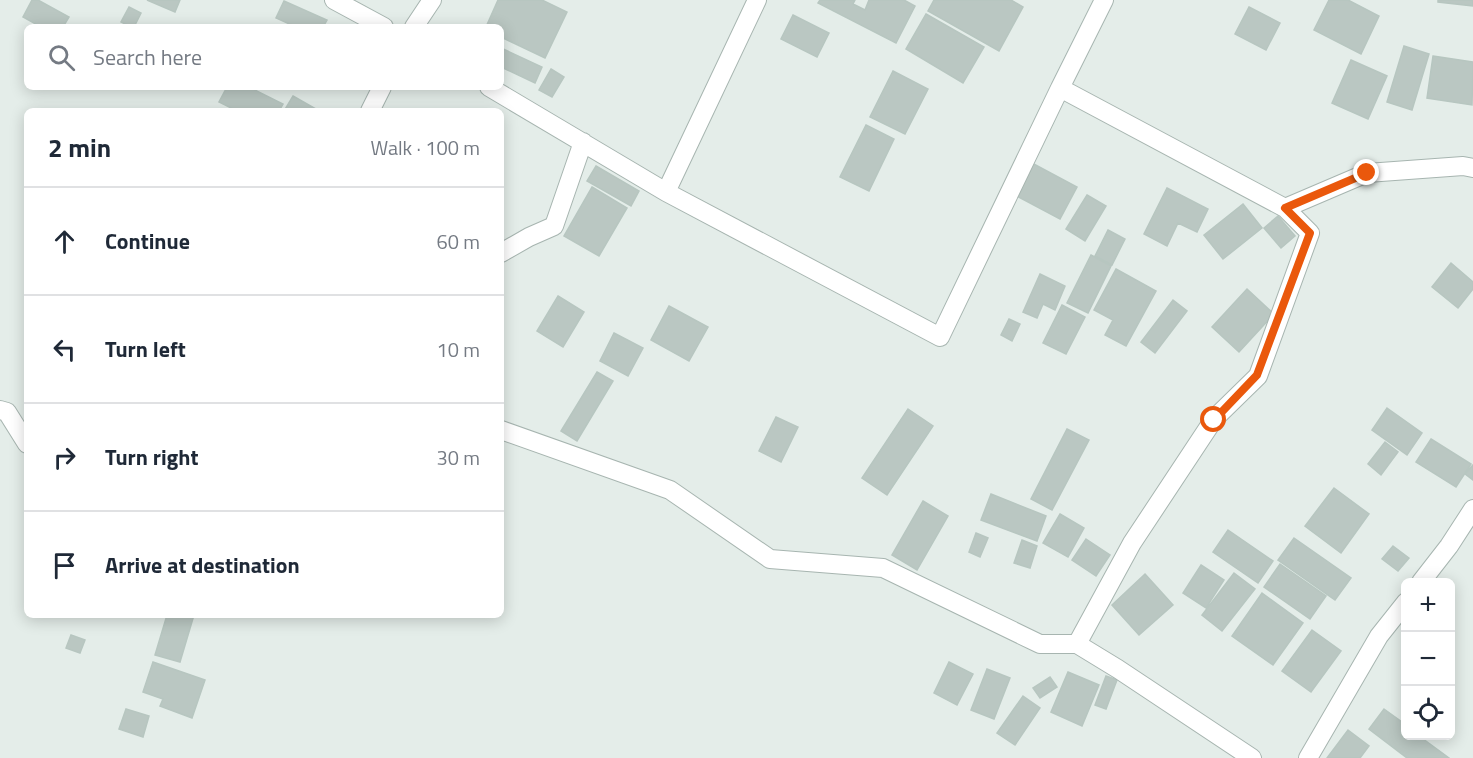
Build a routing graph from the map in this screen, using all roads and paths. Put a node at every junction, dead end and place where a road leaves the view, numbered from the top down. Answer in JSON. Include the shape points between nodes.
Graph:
{"nodes":[{"id":1,"x":334,"y":0,"type":"edge"},
{"id":2,"x":432,"y":0,"type":"edge"},
{"id":3,"x":757,"y":0,"type":"edge"},
{"id":4,"x":1104,"y":0,"type":"edge"},
{"id":5,"x":378,"y":24,"type":"edge"},
{"id":6,"x":416,"y":24,"type":"edge"},
{"id":7,"x":1060,"y":88,"type":"junction"},
{"id":8,"x":380,"y":90,"type":"edge"},
{"id":9,"x":494,"y":90,"type":"edge"},
{"id":10,"x":372,"y":108,"type":"edge"},
{"id":11,"x":583,"y":142,"type":"junction"},
{"id":12,"x":1473,"y":168,"type":"edge"},
{"id":13,"x":666,"y":192,"type":"junction"},
{"id":14,"x":1285,"y":208,"type":"junction"},
{"id":15,"x":504,"y":251,"type":"edge"},
{"id":16,"x":0,"y":410,"type":"edge"},
{"id":17,"x":504,"y":431,"type":"edge"},
{"id":18,"x":24,"y":439,"type":"edge"},
{"id":19,"x":1473,"y":509,"type":"edge"},
{"id":20,"x":1423,"y":578,"type":"edge"},
{"id":21,"x":1401,"y":608,"type":"edge"},
{"id":22,"x":1077,"y":644,"type":"junction"},
{"id":23,"x":1252,"y":758,"type":"edge"},
{"id":24,"x":1308,"y":758,"type":"edge"}],
"edges":[{"from":1,"to":5,"type":"street"},
{"from":2,"to":6,"type":"street"},
{"from":3,"to":13,"type":"street"},
{"from":4,"to":7,"type":"street"},
{"from":7,"to":13,"type":"street","via":[[940,337]]},
{"from":7,"to":14,"type":"street"},
{"from":8,"to":10,"type":"street"},
{"from":9,"to":11,"type":"street"},
{"from":11,"to":13,"type":"street"},
{"from":11,"to":15,"type":"street","via":[[554,226]]},
{"from":12,"to":14,"type":"street","via":[[1367,173]]},
{"from":14,"to":22,"type":"street","via":[[1310,233],[1257,375],[1214,420],[1132,543]]},
{"from":16,"to":18,"type":"street","via":[[7,412]]},
{"from":17,"to":22,"type":"street","via":[[670,490],[770,559],[882,568],[1040,644]]},
{"from":19,"to":20,"type":"street"},
{"from":21,"to":24,"type":"street","via":[[1379,636]]},
{"from":22,"to":23,"type":"street"}]}
